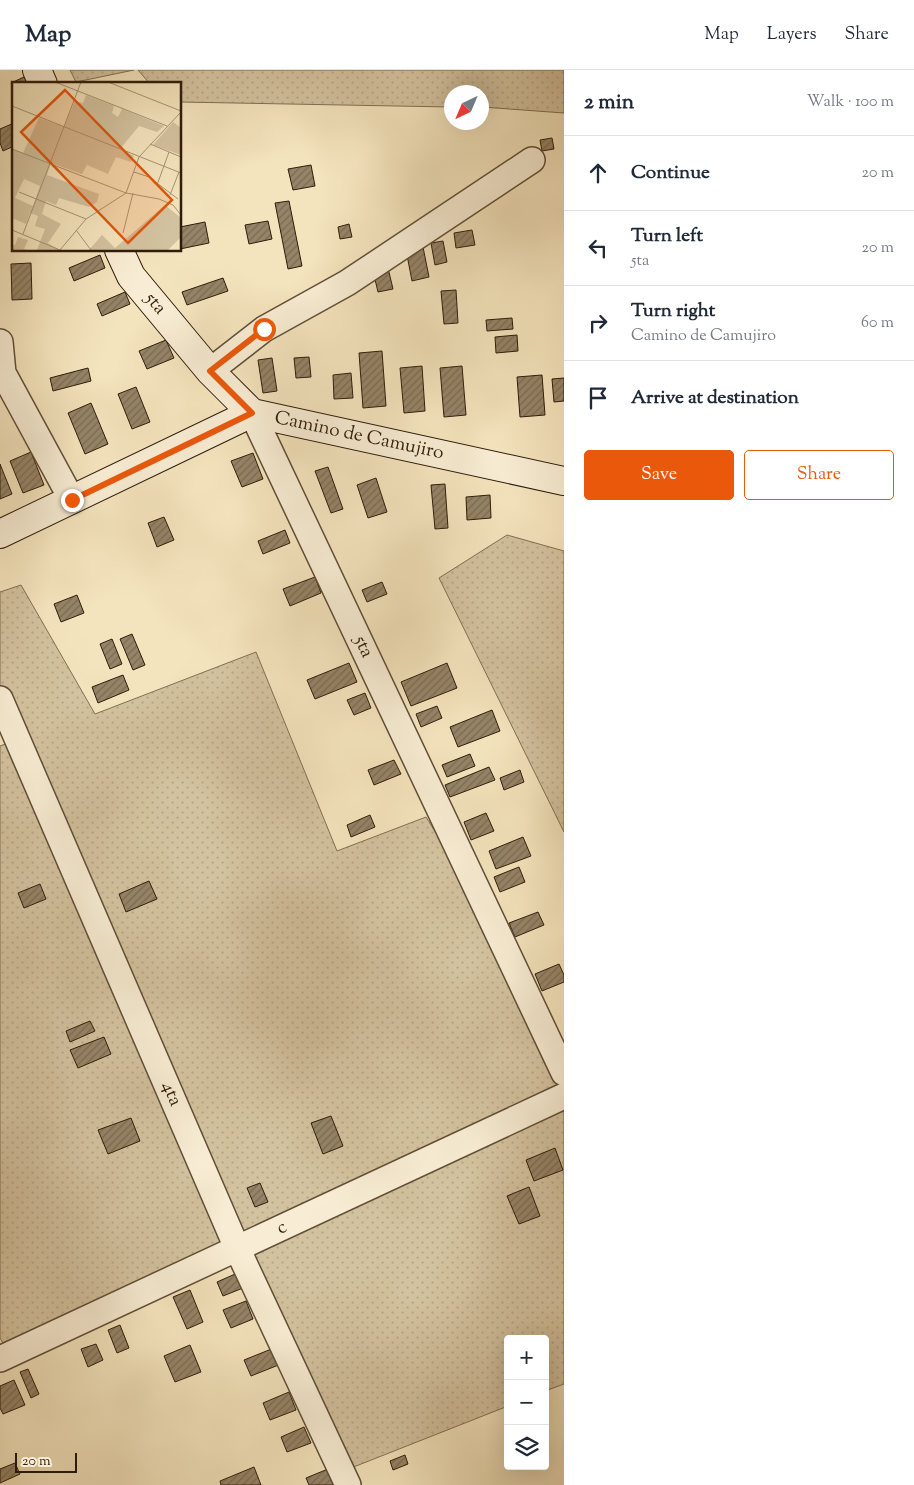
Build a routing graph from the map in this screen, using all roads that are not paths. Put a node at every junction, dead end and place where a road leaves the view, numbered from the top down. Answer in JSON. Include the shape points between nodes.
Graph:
{"nodes":[{"id":1,"x":37,"y":70,"type":"edge"},
{"id":2,"x":42,"y":82,"type":"edge"},
{"id":3,"x":532,"y":160,"type":"dead end"},
{"id":4,"x":119,"y":251,"type":"edge"},
{"id":5,"x":0,"y":342,"type":"edge"},
{"id":6,"x":210,"y":371,"type":"junction"},
{"id":7,"x":252,"y":413,"type":"junction"},
{"id":8,"x":564,"y":481,"type":"edge"},
{"id":9,"x":72,"y":500,"type":"junction"},
{"id":10,"x":0,"y":534,"type":"edge"},
{"id":11,"x":0,"y":699,"type":"edge"},
{"id":12,"x":564,"y":1073,"type":"edge"},
{"id":13,"x":564,"y":1096,"type":"edge"},
{"id":14,"x":237,"y":1248,"type":"junction"},
{"id":15,"x":0,"y":1359,"type":"edge"},
{"id":16,"x":348,"y":1485,"type":"edge"}],
"edges":[{"from":1,"to":2,"type":"street"},
{"from":3,"to":6,"type":"street","via":[[347,283],[264,329]]},
{"from":4,"to":6,"type":"street","name":"5ta","via":[[131,276]]},
{"from":5,"to":9,"type":"street","via":[[3,374]]},
{"from":6,"to":7,"type":"street","name":"5ta"},
{"from":7,"to":8,"type":"street","name":"Camino de Camujiro"},
{"from":7,"to":9,"type":"street","name":"Camino de Camujiro"},
{"from":7,"to":12,"type":"street","name":"5ta"},
{"from":9,"to":10,"type":"street","name":"Camino de Camujiro"},
{"from":11,"to":14,"type":"street","name":"4ta"},
{"from":13,"to":14,"type":"street","name":"c"},
{"from":14,"to":15,"type":"street","name":"c"},
{"from":14,"to":16,"type":"street","name":"4ta"}]}
